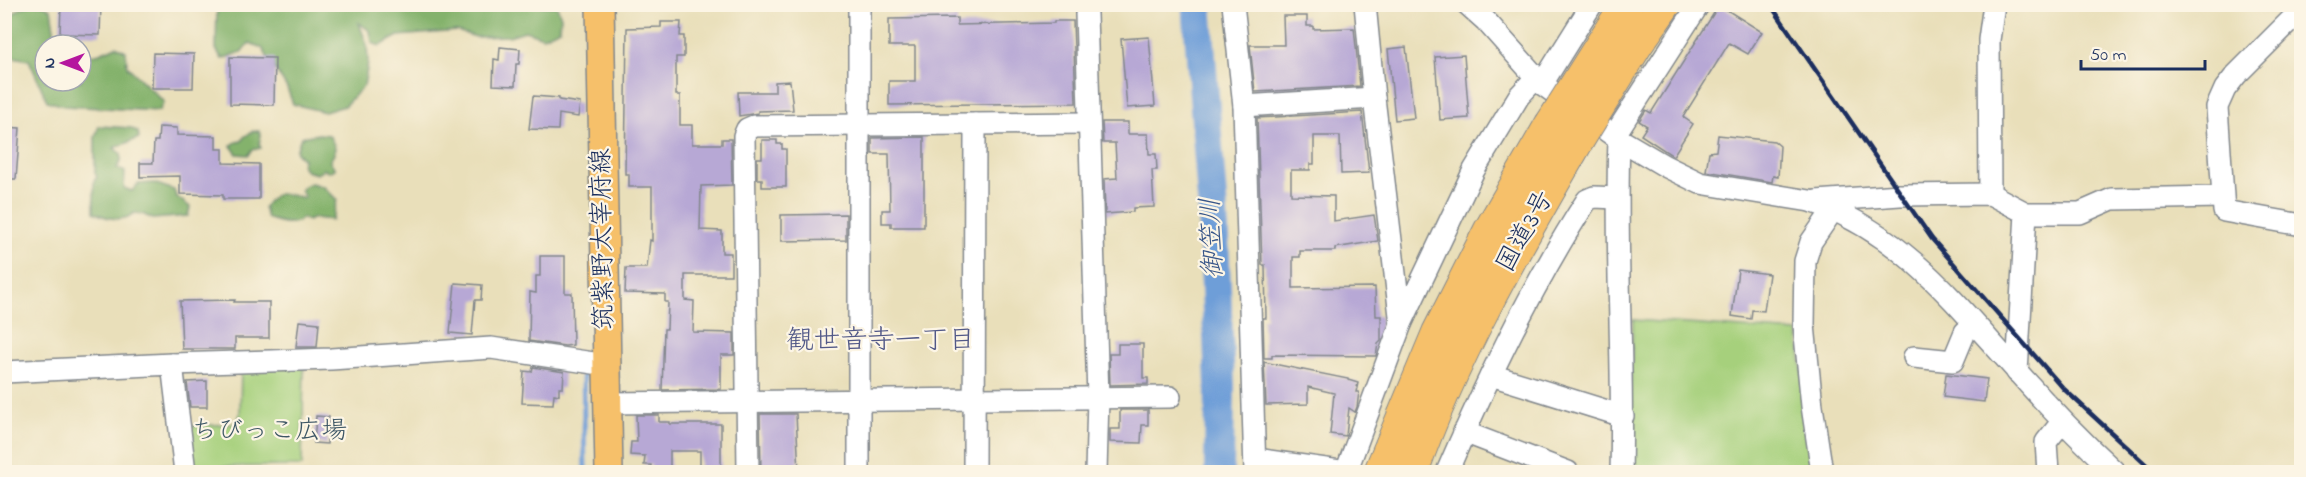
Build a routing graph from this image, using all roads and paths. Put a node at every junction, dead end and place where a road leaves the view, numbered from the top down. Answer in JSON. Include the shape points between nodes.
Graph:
{"nodes":[{"id":1,"x":600,"y":4,"type":"edge"},
{"id":2,"x":859,"y":4,"type":"edge"},
{"id":3,"x":1233,"y":4,"type":"edge"},
{"id":4,"x":1365,"y":4,"type":"edge"},
{"id":5,"x":1467,"y":4,"type":"edge"},
{"id":6,"x":1592,"y":4,"type":"edge"},
{"id":7,"x":1627,"y":4,"type":"edge"},
{"id":8,"x":1665,"y":4,"type":"edge"},
{"id":9,"x":1699,"y":4,"type":"edge"},
{"id":10,"x":1994,"y":4,"type":"edge"},
{"id":11,"x":2301,"y":9,"type":"edge"},
{"id":12,"x":1086,"y":14,"type":"dead end"},
{"id":13,"x":1539,"y":81,"type":"junction"},
{"id":14,"x":1374,"y":98,"type":"junction"},
{"id":15,"x":1244,"y":106,"type":"junction"},
{"id":16,"x":1088,"y":123,"type":"junction"},
{"id":17,"x":861,"y":124,"type":"junction"},
{"id":18,"x":975,"y":124,"type":"junction"},
{"id":19,"x":1616,"y":138,"type":"junction"},
{"id":20,"x":1990,"y":194,"type":"junction"},
{"id":21,"x":2222,"y":197,"type":"junction"},
{"id":22,"x":1617,"y":198,"type":"junction"},
{"id":23,"x":1810,"y":201,"type":"junction"},
{"id":24,"x":1833,"y":210,"type":"junction"},
{"id":25,"x":2026,"y":213,"type":"junction"},
{"id":26,"x":2301,"y":225,"type":"edge"},
{"id":27,"x":1401,"y":324,"type":"junction"},
{"id":28,"x":1974,"y":324,"type":"junction"},
{"id":29,"x":1914,"y":357,"type":"dead end"},
{"id":30,"x":172,"y":364,"type":"junction"},
{"id":31,"x":608,"y":365,"type":"junction"},
{"id":32,"x":4,"y":372,"type":"edge"},
{"id":33,"x":2017,"y":372,"type":"junction"},
{"id":34,"x":1491,"y":375,"type":"junction"},
{"id":35,"x":1098,"y":397,"type":"junction"},
{"id":36,"x":1170,"y":397,"type":"dead end"},
{"id":37,"x":974,"y":399,"type":"junction"},
{"id":38,"x":859,"y":400,"type":"junction"},
{"id":39,"x":748,"y":401,"type":"junction"},
{"id":40,"x":608,"y":403,"type":"junction"},
{"id":41,"x":1623,"y":416,"type":"junction"},
{"id":42,"x":2062,"y":423,"type":"junction"},
{"id":43,"x":1464,"y":432,"type":"junction"},
{"id":44,"x":1256,"y":466,"type":"edge"},
{"id":45,"x":185,"y":472,"type":"edge"},
{"id":46,"x":609,"y":472,"type":"edge"},
{"id":47,"x":748,"y":472,"type":"edge"},
{"id":48,"x":859,"y":472,"type":"edge"},
{"id":49,"x":974,"y":472,"type":"edge"},
{"id":50,"x":1096,"y":472,"type":"edge"},
{"id":51,"x":1346,"y":472,"type":"edge"},
{"id":52,"x":1380,"y":472,"type":"edge"},
{"id":53,"x":1412,"y":472,"type":"edge"},
{"id":54,"x":1447,"y":472,"type":"edge"},
{"id":55,"x":1568,"y":472,"type":"edge"},
{"id":56,"x":1621,"y":472,"type":"edge"},
{"id":57,"x":1822,"y":472,"type":"edge"},
{"id":58,"x":2048,"y":472,"type":"edge"},
{"id":59,"x":2115,"y":472,"type":"edge"}],
"edges":[{"from":1,"to":31,"type":"main road","name":"筑紫野太宰府線"},
{"from":2,"to":17,"type":"street"},
{"from":3,"to":15,"type":"street"},
{"from":4,"to":14,"type":"street"},
{"from":5,"to":13,"type":"street"},
{"from":6,"to":13,"type":"street"},
{"from":7,"to":52,"type":"highway","name":"国道3号","bridge":true,"via":[[1490,230],[1438,333]]},
{"from":8,"to":53,"type":"highway","name":"国道3号","bridge":true,"via":[[1578,140],[1514,251],[1466,344]]},
{"from":9,"to":19,"type":"street"},
{"from":10,"to":20,"type":"street","via":[[1989,40]]},
{"from":11,"to":21,"type":"street","via":[[2236,75],[2217,107]]},
{"from":12,"to":16,"type":"street"},
{"from":13,"to":19,"type":"street"},
{"from":13,"to":27,"type":"street","via":[[1519,96],[1474,170]]},
{"from":14,"to":15,"type":"street"},
{"from":14,"to":27,"type":"street"},
{"from":15,"to":44,"type":"street"},
{"from":16,"to":18,"type":"street"},
{"from":16,"to":35,"type":"street"},
{"from":17,"to":18,"type":"street"},
{"from":17,"to":38,"type":"street"},
{"from":17,"to":39,"type":"street","via":[[754,126],[744,136]]},
{"from":18,"to":37,"type":"street"},
{"from":19,"to":22,"type":"street"},
{"from":19,"to":23,"type":"street","via":[[1700,183]]},
{"from":20,"to":23,"type":"street"},
{"from":20,"to":25,"type":"street"},
{"from":21,"to":25,"type":"street","via":[[2112,199],[2080,213]]},
{"from":21,"to":26,"type":"street","via":[[2223,211]]},
{"from":22,"to":34,"type":"street","via":[[1587,200],[1554,252]]},
{"from":22,"to":41,"type":"street"},
{"from":23,"to":24,"type":"street"},
{"from":24,"to":28,"type":"street","via":[[1880,234],[1904,252]]},
{"from":24,"to":57,"type":"street","via":[[1811,242],[1805,261],[1804,325]]},
{"from":25,"to":33,"type":"street"},
{"from":27,"to":51,"type":"street"},
{"from":28,"to":29,"type":"street","via":[[1965,332],[1953,361]]},
{"from":28,"to":33,"type":"street"},
{"from":30,"to":31,"type":"street","via":[[491,348]]},
{"from":30,"to":32,"type":"street"},
{"from":30,"to":45,"type":"street"},
{"from":31,"to":40,"type":"main road","name":"筑紫野太宰府線"},
{"from":33,"to":42,"type":"street"},
{"from":34,"to":41,"type":"street"},
{"from":34,"to":43,"type":"street"},
{"from":35,"to":36,"type":"street"},
{"from":35,"to":37,"type":"street"},
{"from":35,"to":50,"type":"street"},
{"from":37,"to":38,"type":"street"},
{"from":37,"to":49,"type":"street"},
{"from":38,"to":39,"type":"street"},
{"from":38,"to":48,"type":"street"},
{"from":39,"to":40,"type":"street"},
{"from":39,"to":47,"type":"street"},
{"from":40,"to":46,"type":"main road","name":"筑紫野太宰府線"},
{"from":41,"to":56,"type":"street"},
{"from":42,"to":58,"type":"street","via":[[2046,442]]},
{"from":42,"to":59,"type":"street"},
{"from":43,"to":54,"type":"street"},
{"from":43,"to":55,"type":"street"},
{"from":44,"to":51,"type":"street"}]}
